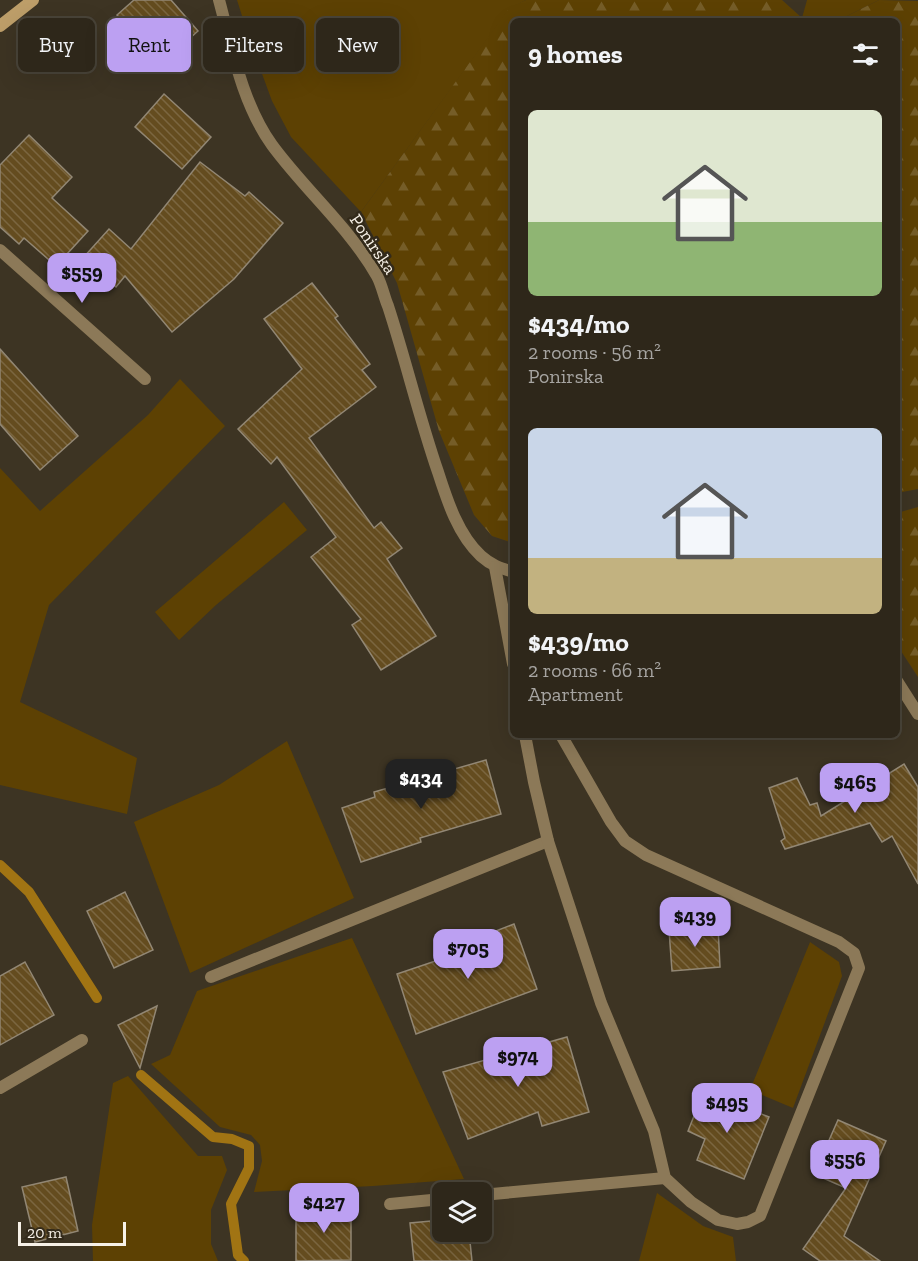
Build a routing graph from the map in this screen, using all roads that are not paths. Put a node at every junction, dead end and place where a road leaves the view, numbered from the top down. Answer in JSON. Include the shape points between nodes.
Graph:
{"nodes":[{"id":1,"x":33,"y":0,"type":"edge"},
{"id":2,"x":219,"y":0,"type":"edge"},
{"id":3,"x":0,"y":26,"type":"edge"},
{"id":4,"x":0,"y":250,"type":"edge"},
{"id":5,"x":145,"y":379,"type":"dead end"},
{"id":6,"x":495,"y":567,"type":"junction"},
{"id":7,"x":510,"y":571,"type":"edge"},
{"id":8,"x":510,"y":643,"type":"edge"},
{"id":9,"x":900,"y":686,"type":"edge"},
{"id":10,"x":918,"y":714,"type":"edge"},
{"id":11,"x":526,"y":738,"type":"edge"},
{"id":12,"x":563,"y":738,"type":"edge"},
{"id":13,"x":548,"y":841,"type":"junction"},
{"id":14,"x":211,"y":977,"type":"dead end"},
{"id":15,"x":82,"y":1040,"type":"dead end"},
{"id":16,"x":0,"y":1088,"type":"edge"},
{"id":17,"x":664,"y":1178,"type":"junction"},
{"id":18,"x":492,"y":1194,"type":"edge"},
{"id":19,"x":432,"y":1199,"type":"edge"},
{"id":20,"x":390,"y":1204,"type":"dead end"}],
"edges":[{"from":1,"to":3,"type":"street"},
{"from":2,"to":6,"type":"street","name":"Ponirska","via":[[253,111],[271,144],[378,278],[446,495],[465,536]]},
{"from":4,"to":5,"type":"street"},
{"from":6,"to":7,"type":"street","name":"Ponirska"},
{"from":6,"to":8,"type":"street"},
{"from":9,"to":10,"type":"street"},
{"from":11,"to":13,"type":"street"},
{"from":12,"to":17,"type":"street","via":[[626,841],[646,855],[839,942],[854,953],[859,968],[760,1216],[737,1224],[718,1220]]},
{"from":13,"to":14,"type":"street"},
{"from":13,"to":17,"type":"street","via":[[601,1003],[654,1131]]},
{"from":15,"to":16,"type":"street"},
{"from":17,"to":18,"type":"street"},
{"from":19,"to":20,"type":"street"}]}
